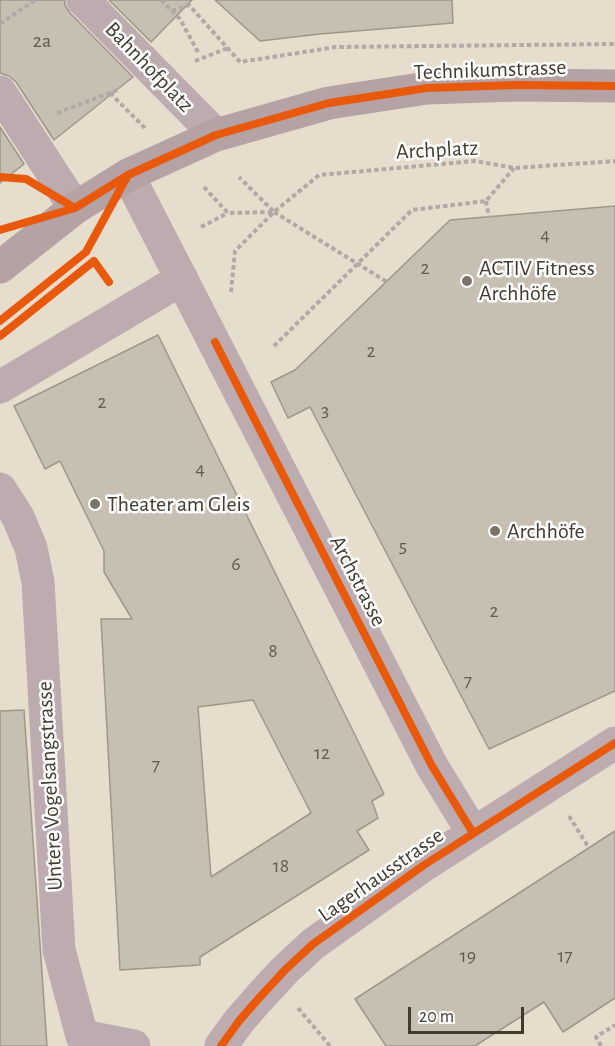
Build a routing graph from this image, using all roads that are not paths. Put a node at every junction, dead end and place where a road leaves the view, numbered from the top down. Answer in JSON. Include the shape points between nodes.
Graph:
{"nodes":[{"id":1,"x":83,"y":0,"type":"edge"},
{"id":2,"x":615,"y":86,"type":"edge"},
{"id":3,"x":0,"y":92,"type":"edge"},
{"id":4,"x":216,"y":135,"type":"junction"},
{"id":5,"x":128,"y":175,"type":"junction"},
{"id":6,"x":75,"y":208,"type":"junction"},
{"id":7,"x":0,"y":267,"type":"edge"},
{"id":8,"x":182,"y":279,"type":"junction"},
{"id":9,"x":0,"y":387,"type":"edge"},
{"id":10,"x":0,"y":489,"type":"edge"},
{"id":11,"x":615,"y":743,"type":"edge"},
{"id":12,"x":473,"y":833,"type":"junction"},
{"id":13,"x":134,"y":1046,"type":"edge"},
{"id":14,"x":221,"y":1046,"type":"edge"}],
"edges":[{"from":1,"to":4,"type":"street","name":"Bahnhofplatz"},
{"from":2,"to":4,"type":"main road","name":"Technikumstrasse","via":[[427,88],[329,103]]},
{"from":3,"to":6,"type":"street"},
{"from":4,"to":5,"type":"main road","name":"Technikumstrasse"},
{"from":5,"to":6,"type":"main road","name":"Technikumstrasse"},
{"from":5,"to":8,"type":"street","name":"Archstrasse"},
{"from":6,"to":7,"type":"main road","name":"Technikumstrasse"},
{"from":8,"to":9,"type":"street"},
{"from":8,"to":12,"type":"street","name":"Archstrasse","via":[[432,766]]},
{"from":10,"to":13,"type":"street","name":"Untere Vogelsangstrasse","via":[[18,517],[36,563],[59,950],[82,1036]]},
{"from":11,"to":12,"type":"street","name":"Lagerhausstrasse"},
{"from":12,"to":14,"type":"street","name":"Lagerhausstrasse","via":[[313,944],[260,996]]}]}
